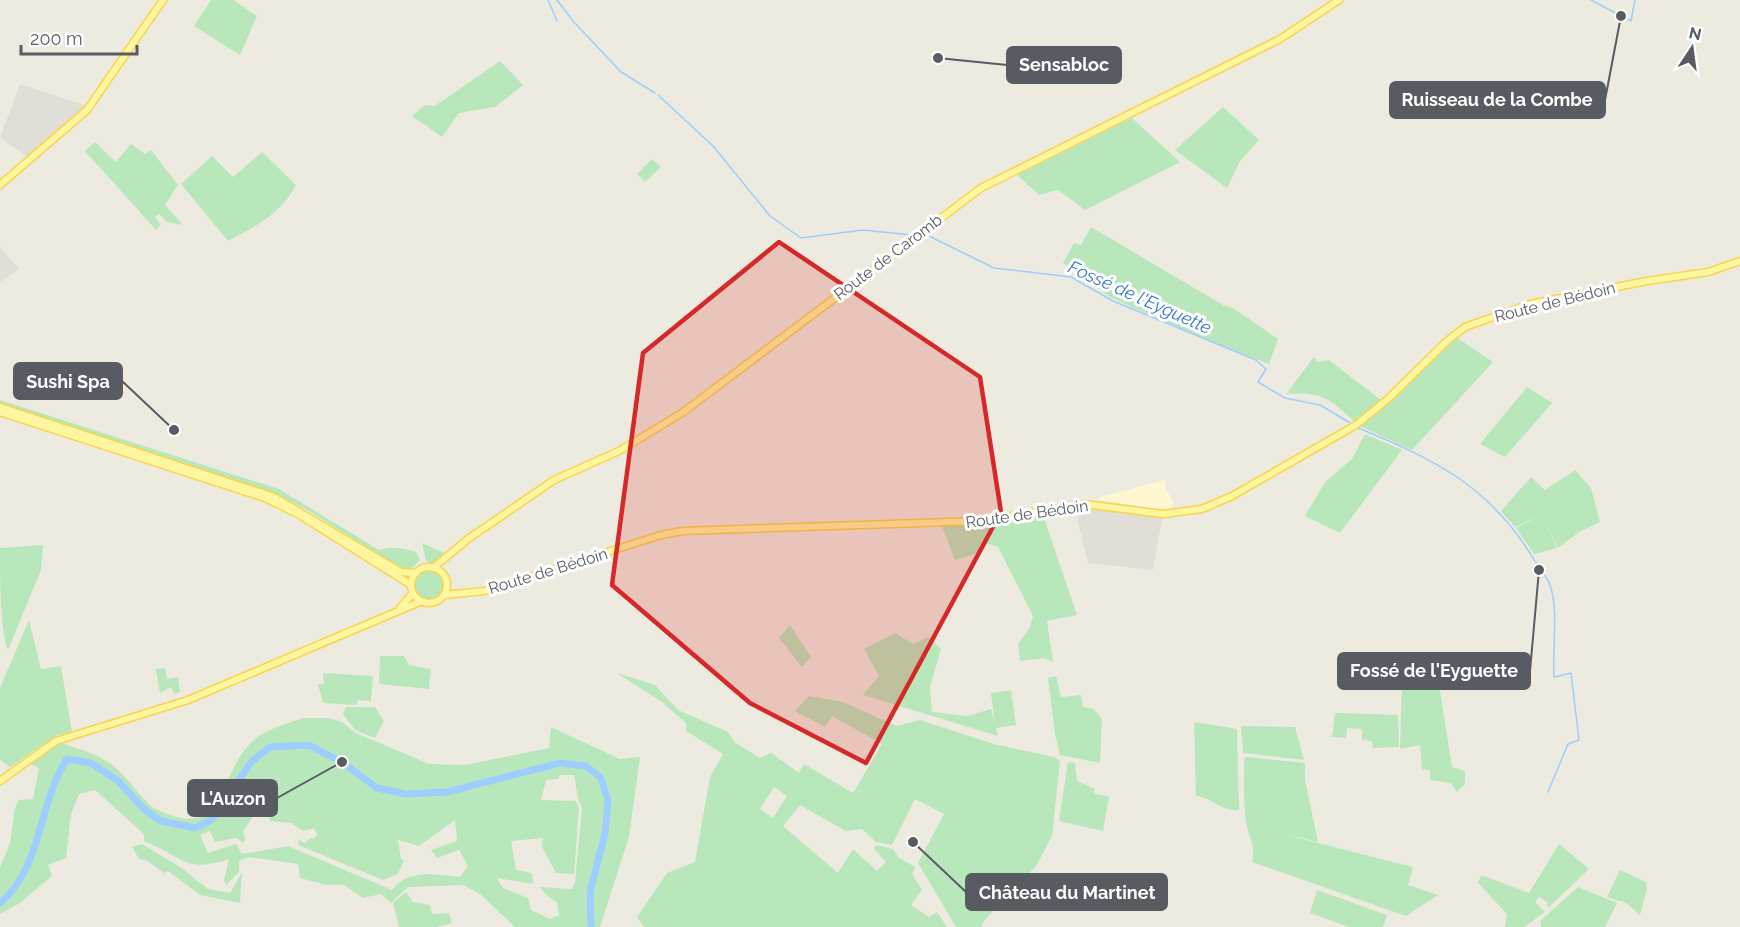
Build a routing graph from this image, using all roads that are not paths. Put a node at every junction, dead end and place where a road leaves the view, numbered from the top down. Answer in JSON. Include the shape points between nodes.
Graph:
{"nodes":[{"id":1,"x":163,"y":0,"type":"edge"},
{"id":2,"x":1339,"y":0,"type":"edge"},
{"id":3,"x":0,"y":185,"type":"edge"},
{"id":4,"x":1740,"y":261,"type":"edge"},
{"id":5,"x":0,"y":407,"type":"edge"},
{"id":6,"x":0,"y":412,"type":"edge"},
{"id":7,"x":458,"y":548,"type":"junction"},
{"id":8,"x":433,"y":568,"type":"junction"},
{"id":9,"x":416,"y":573,"type":"junction"},
{"id":10,"x":442,"y":574,"type":"junction"},
{"id":11,"x":411,"y":585,"type":"junction"},
{"id":12,"x":447,"y":585,"type":"junction"},
{"id":13,"x":413,"y":592,"type":"junction"},
{"id":14,"x":470,"y":593,"type":"junction"},
{"id":15,"x":444,"y":595,"type":"junction"},
{"id":16,"x":422,"y":602,"type":"junction"},
{"id":17,"x":395,"y":612,"type":"junction"},
{"id":18,"x":0,"y":781,"type":"edge"}],
"edges":[{"from":1,"to":3,"type":"main road","via":[[87,110]]},
{"from":2,"to":7,"type":"main road","name":"Route de Caromb","via":[[1280,39],[981,188],[682,413],[619,452],[554,480]]},
{"from":4,"to":14,"type":"main road","name":"Route de Bédoin","via":[[1708,272],[1530,304],[1465,327],[1362,421],[1232,496],[1202,509],[1163,514],[1084,504],[981,521],[683,531]]},
{"from":5,"to":9,"type":"main road","via":[[274,497],[402,572]]},
{"from":6,"to":11,"type":"main road","via":[[265,498],[298,514]]},
{"from":7,"to":8,"type":"main road","name":"Route de Caromb"},
{"from":7,"to":10,"type":"main road"},
{"from":8,"to":9,"type":"main road"},
{"from":8,"to":10,"type":"main road"},
{"from":9,"to":11,"type":"main road"},
{"from":10,"to":12,"type":"main road"},
{"from":11,"to":13,"type":"main road"},
{"from":12,"to":14,"type":"main road"},
{"from":12,"to":15,"type":"main road"},
{"from":13,"to":16,"type":"main road"},
{"from":13,"to":17,"type":"main road"},
{"from":14,"to":15,"type":"main road","name":"Route de Bédoin"},
{"from":15,"to":16,"type":"main road","via":[[432,603]]},
{"from":16,"to":17,"type":"main road"},
{"from":17,"to":18,"type":"main road","via":[[188,700],[56,741]]}]}
